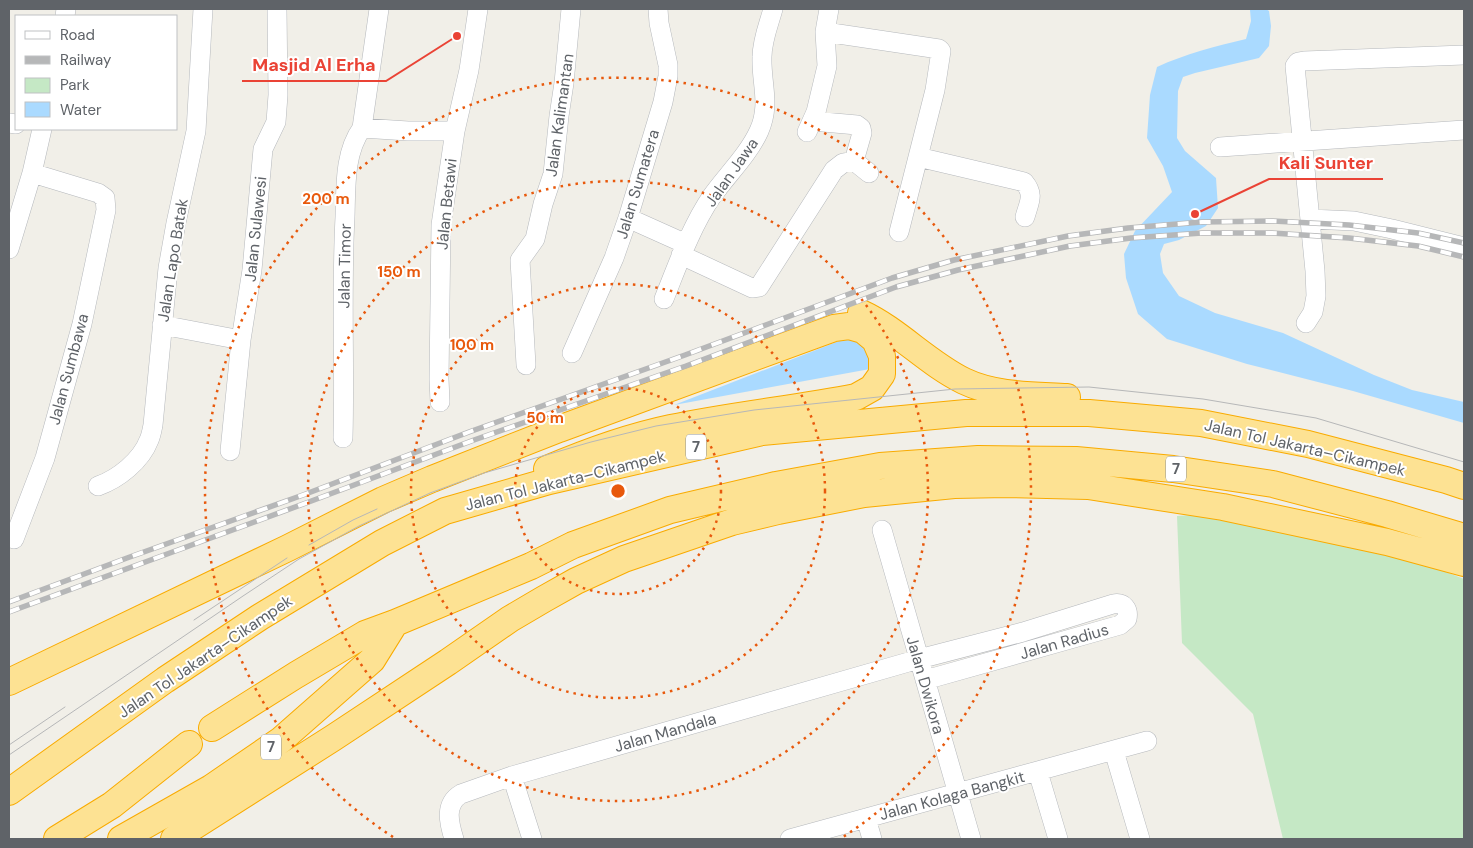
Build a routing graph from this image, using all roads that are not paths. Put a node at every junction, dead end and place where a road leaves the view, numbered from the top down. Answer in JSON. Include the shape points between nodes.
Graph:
{"nodes":[{"id":1,"x":203,"y":9,"type":"edge"},
{"id":2,"x":277,"y":9,"type":"edge"},
{"id":3,"x":379,"y":9,"type":"edge"},
{"id":4,"x":478,"y":9,"type":"edge"},
{"id":5,"x":572,"y":9,"type":"edge"},
{"id":6,"x":658,"y":9,"type":"edge"},
{"id":7,"x":773,"y":9,"type":"edge"},
{"id":8,"x":829,"y":9,"type":"edge"},
{"id":9,"x":825,"y":32,"type":"junction"},
{"id":10,"x":1464,"y":55,"type":"edge"},
{"id":11,"x":362,"y":128,"type":"junction"},
{"id":12,"x":41,"y":130,"type":"edge"},
{"id":13,"x":1464,"y":130,"type":"edge"},
{"id":14,"x":455,"y":131,"type":"junction"},
{"id":15,"x":1303,"y":142,"type":"junction"},
{"id":16,"x":1220,"y":147,"type":"dead end"},
{"id":17,"x":918,"y":157,"type":"junction"},
{"id":18,"x":854,"y":161,"type":"junction"},
{"id":19,"x":32,"y":173,"type":"junction"},
{"id":20,"x":869,"y":173,"type":"dead end"},
{"id":21,"x":1025,"y":217,"type":"dead end"},
{"id":22,"x":628,"y":218,"type":"junction"},
{"id":23,"x":1310,"y":220,"type":"junction"},
{"id":24,"x":899,"y":232,"type":"dead end"},
{"id":25,"x":1464,"y":247,"type":"edge"},
{"id":26,"x":9,"y":249,"type":"edge"},
{"id":27,"x":683,"y":250,"type":"junction"},
{"id":28,"x":664,"y":299,"type":"dead end"},
{"id":29,"x":1306,"y":323,"type":"dead end"},
{"id":30,"x":162,"y":325,"type":"junction"},
{"id":31,"x":241,"y":340,"type":"junction"},
{"id":32,"x":572,"y":353,"type":"dead end"},
{"id":33,"x":526,"y":365,"type":"dead end"},
{"id":34,"x":440,"y":402,"type":"dead end"},
{"id":35,"x":1201,"y":423,"type":"junction"},
{"id":36,"x":343,"y":438,"type":"dead end"},
{"id":37,"x":230,"y":451,"type":"dead end"},
{"id":38,"x":98,"y":486,"type":"dead end"},
{"id":39,"x":1464,"y":486,"type":"edge"},
{"id":40,"x":454,"y":509,"type":"junction"},
{"id":41,"x":882,"y":530,"type":"dead end"},
{"id":42,"x":11,"y":538,"type":"edge"},
{"id":43,"x":1464,"y":538,"type":"edge"},
{"id":44,"x":1464,"y":563,"type":"edge"},
{"id":45,"x":395,"y":624,"type":"junction"},
{"id":46,"x":1023,"y":632,"type":"junction"},
{"id":47,"x":1027,"y":651,"type":"junction"},
{"id":48,"x":919,"y":659,"type":"junction"},
{"id":49,"x":9,"y":665,"type":"edge"},
{"id":50,"x":925,"y":680,"type":"junction"},
{"id":51,"x":9,"y":682,"type":"edge"},
{"id":52,"x":212,"y":728,"type":"dead end"},
{"id":53,"x":1147,"y":741,"type":"dead end"},
{"id":54,"x":189,"y":744,"type":"dead end"},
{"id":55,"x":1114,"y":751,"type":"junction"},
{"id":56,"x":1038,"y":772,"type":"junction"},
{"id":57,"x":512,"y":776,"type":"junction"},
{"id":58,"x":9,"y":792,"type":"edge"},
{"id":59,"x":958,"y":792,"type":"junction"},
{"id":60,"x":866,"y":818,"type":"junction"},
{"id":61,"x":57,"y":839,"type":"edge"},
{"id":62,"x":121,"y":839,"type":"edge"},
{"id":63,"x":174,"y":839,"type":"edge"},
{"id":64,"x":454,"y":839,"type":"edge"},
{"id":65,"x":532,"y":839,"type":"edge"},
{"id":66,"x":790,"y":839,"type":"edge"},
{"id":67,"x":872,"y":839,"type":"edge"},
{"id":68,"x":971,"y":839,"type":"edge"},
{"id":69,"x":1058,"y":839,"type":"edge"},
{"id":70,"x":1140,"y":839,"type":"edge"}],
"edges":[{"from":1,"to":30,"type":"street","name":"Jalan Lapo Batak","via":[[196,131],[168,268]]},
{"from":2,"to":31,"type":"street","name":"Jalan Sulawesi","via":[[276,122],[263,149],[252,270]]},
{"from":3,"to":11,"type":"street","name":"Jalan Timor"},
{"from":4,"to":14,"type":"street","name":"Jalan Betawi"},
{"from":5,"to":33,"type":"street","name":"Jalan Kalimantan","via":[[553,174],[542,204],[535,239],[520,260]]},
{"from":6,"to":22,"type":"street","name":"Jalan Sumatera","via":[[668,76]]},
{"from":7,"to":27,"type":"street","name":"Jalan Jawa","via":[[763,42],[766,108],[759,132],[712,196]]},
{"from":8,"to":9,"type":"street"},
{"from":9,"to":17,"type":"street","via":[[940,49],[935,90]]},
{"from":9,"to":18,"type":"street","via":[[827,66],[810,126],[857,125],[861,128]]},
{"from":10,"to":15,"type":"street","via":[[1298,62],[1295,66]]},
{"from":11,"to":14,"type":"street"},
{"from":11,"to":36,"type":"street","name":"Jalan Timor","via":[[352,146],[347,172],[342,264]]},
{"from":12,"to":19,"type":"street"},
{"from":13,"to":15,"type":"street"},
{"from":14,"to":34,"type":"street","name":"Jalan Betawi","via":[[441,225]]},
{"from":15,"to":16,"type":"street"},
{"from":15,"to":23,"type":"street"},
{"from":17,"to":21,"type":"street","via":[[1024,182],[1031,196]]},
{"from":17,"to":24,"type":"street"},
{"from":18,"to":20,"type":"street"},
{"from":18,"to":27,"type":"street","via":[[834,170],[759,287],[752,288]]},
{"from":19,"to":26,"type":"street"},
{"from":19,"to":42,"type":"street","name":"Jalan Sumbawa","via":[[98,193],[105,198],[106,210],[82,324],[45,458]]},
{"from":22,"to":27,"type":"street"},
{"from":22,"to":32,"type":"street","name":"Jalan Sumatera"},
{"from":23,"to":25,"type":"street","via":[[1354,221]]},
{"from":23,"to":29,"type":"street","via":[[1316,296],[1313,312]]},
{"from":27,"to":28,"type":"street","name":"Jalan Jawa"},
{"from":30,"to":31,"type":"street"},
{"from":30,"to":38,"type":"street","name":"Jalan Lapo Batak","via":[[149,441],[138,459],[111,482]]},
{"from":31,"to":37,"type":"street","name":"Jalan Sulawesi"},
{"from":35,"to":39,"type":"highway","name":"Jalan Tol Jakarta–Cikampek","number":"7","via":[[1308,444]]},
{"from":35,"to":40,"type":"highway","name":"Jalan Tol Jakarta–Cikampek","number":"7","via":[[1089,413],[966,413],[762,432],[549,481]]},
{"from":35,"to":49,"type":"highway","via":[[1102,398],[1019,394],[985,388],[964,381],[933,362],[874,318],[860,312],[828,314],[553,415],[376,486]]},
{"from":40,"to":51,"type":"highway","via":[[585,452],[624,440],[670,428],[856,398],[872,388],[882,374],[882,356],[876,340],[863,330],[849,326],[834,328],[488,456],[383,500]]},
{"from":40,"to":58,"type":"highway","name":"Jalan Tol Jakarta–Cikampek","number":"7","via":[[382,543],[260,617],[165,680]]},
{"from":41,"to":48,"type":"street","name":"Jalan Dwikora"},
{"from":43,"to":45,"type":"highway","number":"7","via":[[1273,484],[1173,469],[1076,460],[978,459],[880,466],[776,485],[670,510],[573,545]]},
{"from":44,"to":63,"type":"highway","via":[[1387,542],[1222,507],[1088,486],[954,486],[864,494],[778,511],[732,522],[624,560],[544,598]]},
{"from":45,"to":52,"type":"highway","number":"7","via":[[365,634]]},
{"from":45,"to":62,"type":"highway","number":"7","via":[[372,660],[281,740],[211,788]]},
{"from":46,"to":47,"type":"street"},
{"from":46,"to":47,"type":"street","name":"Jalan Radius","via":[[1114,604],[1124,606],[1128,612],[1127,619],[1120,625]]},
{"from":46,"to":48,"type":"street","name":"Jalan Radius"},
{"from":47,"to":50,"type":"street","name":"Jalan Radius"},
{"from":48,"to":50,"type":"street","name":"Jalan Dwikora"},
{"from":48,"to":57,"type":"street","name":"Jalan Mandala"},
{"from":50,"to":59,"type":"street","name":"Jalan Dwikora"},
{"from":53,"to":55,"type":"street","name":"Jalan Kolaga Bangkit"},
{"from":54,"to":61,"type":"highway","via":[[112,805]]},
{"from":55,"to":56,"type":"street","name":"Jalan Kolaga Bangkit"},
{"from":55,"to":70,"type":"street"},
{"from":56,"to":59,"type":"street","name":"Jalan Kolaga Bangkit"},
{"from":56,"to":69,"type":"street"},
{"from":57,"to":64,"type":"street","name":"Jalan Mandala","via":[[455,798],[449,818]]},
{"from":57,"to":65,"type":"street"},
{"from":59,"to":60,"type":"street","name":"Jalan Kolaga Bangkit"},
{"from":59,"to":68,"type":"street","name":"Jalan Dwikora"},
{"from":60,"to":66,"type":"street","name":"Jalan Kolaga Bangkit"},
{"from":60,"to":67,"type":"street"}]}
